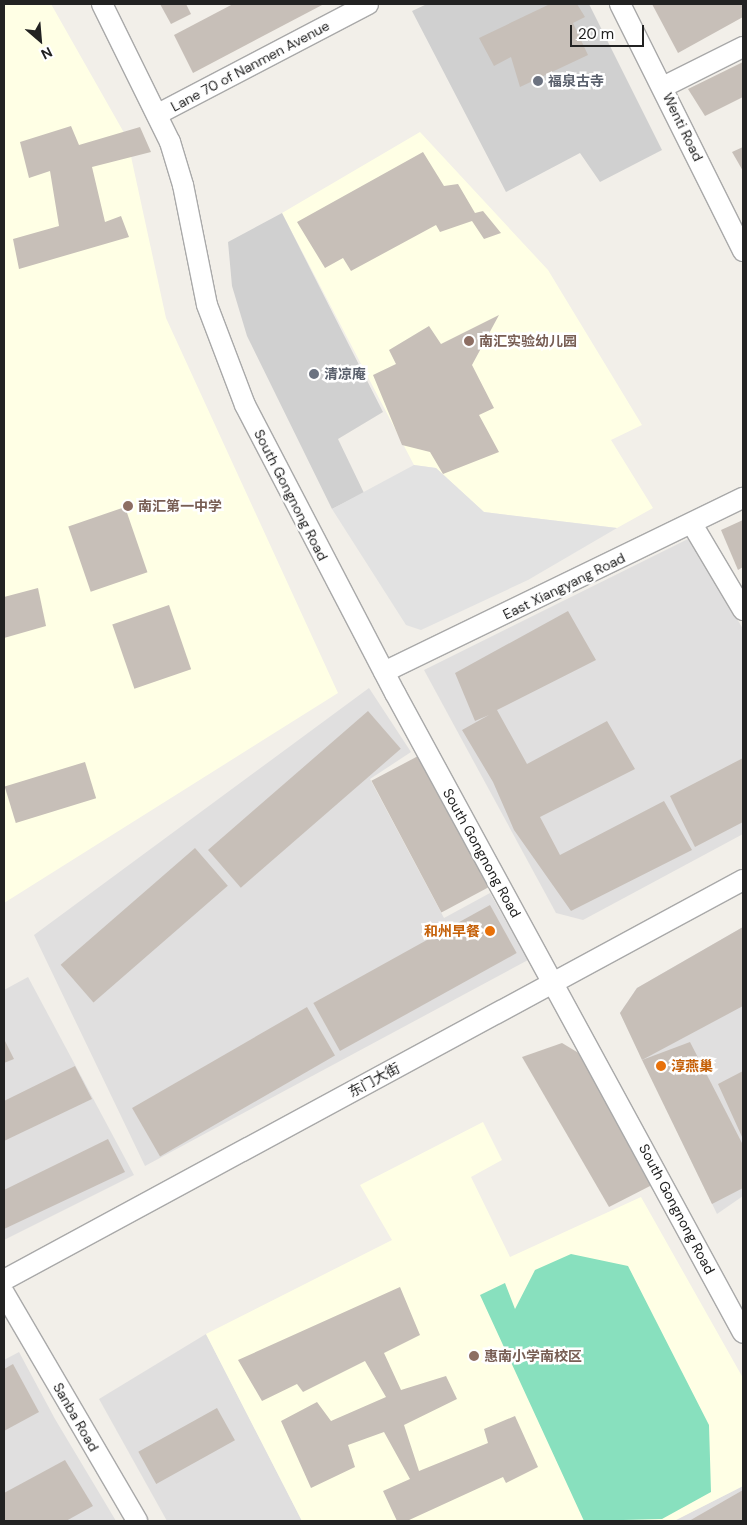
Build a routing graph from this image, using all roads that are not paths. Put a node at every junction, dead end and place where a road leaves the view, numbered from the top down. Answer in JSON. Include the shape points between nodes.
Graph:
{"nodes":[{"id":1,"x":102,"y":4,"type":"edge"},
{"id":2,"x":368,"y":4,"type":"edge"},
{"id":3,"x":620,"y":4,"type":"edge"},
{"id":4,"x":743,"y":47,"type":"edge"},
{"id":5,"x":663,"y":88,"type":"junction"},
{"id":6,"x":158,"y":114,"type":"junction"},
{"id":7,"x":743,"y":251,"type":"edge"},
{"id":8,"x":743,"y":498,"type":"edge"},
{"id":9,"x":692,"y":524,"type":"junction"},
{"id":10,"x":743,"y":610,"type":"edge"},
{"id":11,"x":384,"y":672,"type":"junction"},
{"id":12,"x":743,"y":880,"type":"edge"},
{"id":13,"x":554,"y":983,"type":"junction"},
{"id":14,"x":4,"y":1280,"type":"edge"},
{"id":15,"x":4,"y":1293,"type":"edge"},
{"id":16,"x":743,"y":1333,"type":"edge"},
{"id":17,"x":137,"y":1521,"type":"edge"}],
"edges":[{"from":1,"to":6,"type":"street","name":"South Gongnong Road"},
{"from":2,"to":6,"type":"street","name":"Lane 70 of Nanmen Avenue"},
{"from":3,"to":5,"type":"street","name":"Wenti Road"},
{"from":4,"to":5,"type":"street"},
{"from":5,"to":7,"type":"street","name":"Wenti Road"},
{"from":6,"to":11,"type":"street","name":"South Gongnong Road","via":[[180,171],[205,297],[230,371]]},
{"from":8,"to":9,"type":"street","name":"East Xiangyang Road"},
{"from":9,"to":10,"type":"street"},
{"from":9,"to":11,"type":"street","name":"East Xiangyang Road"},
{"from":11,"to":13,"type":"street","name":"South Gongnong Road"},
{"from":12,"to":13,"type":"street","name":"东门大街"},
{"from":13,"to":14,"type":"street","name":"东门大街"},
{"from":13,"to":16,"type":"street","name":"South Gongnong Road"},
{"from":15,"to":17,"type":"street","name":"Sanba Road"}]}
